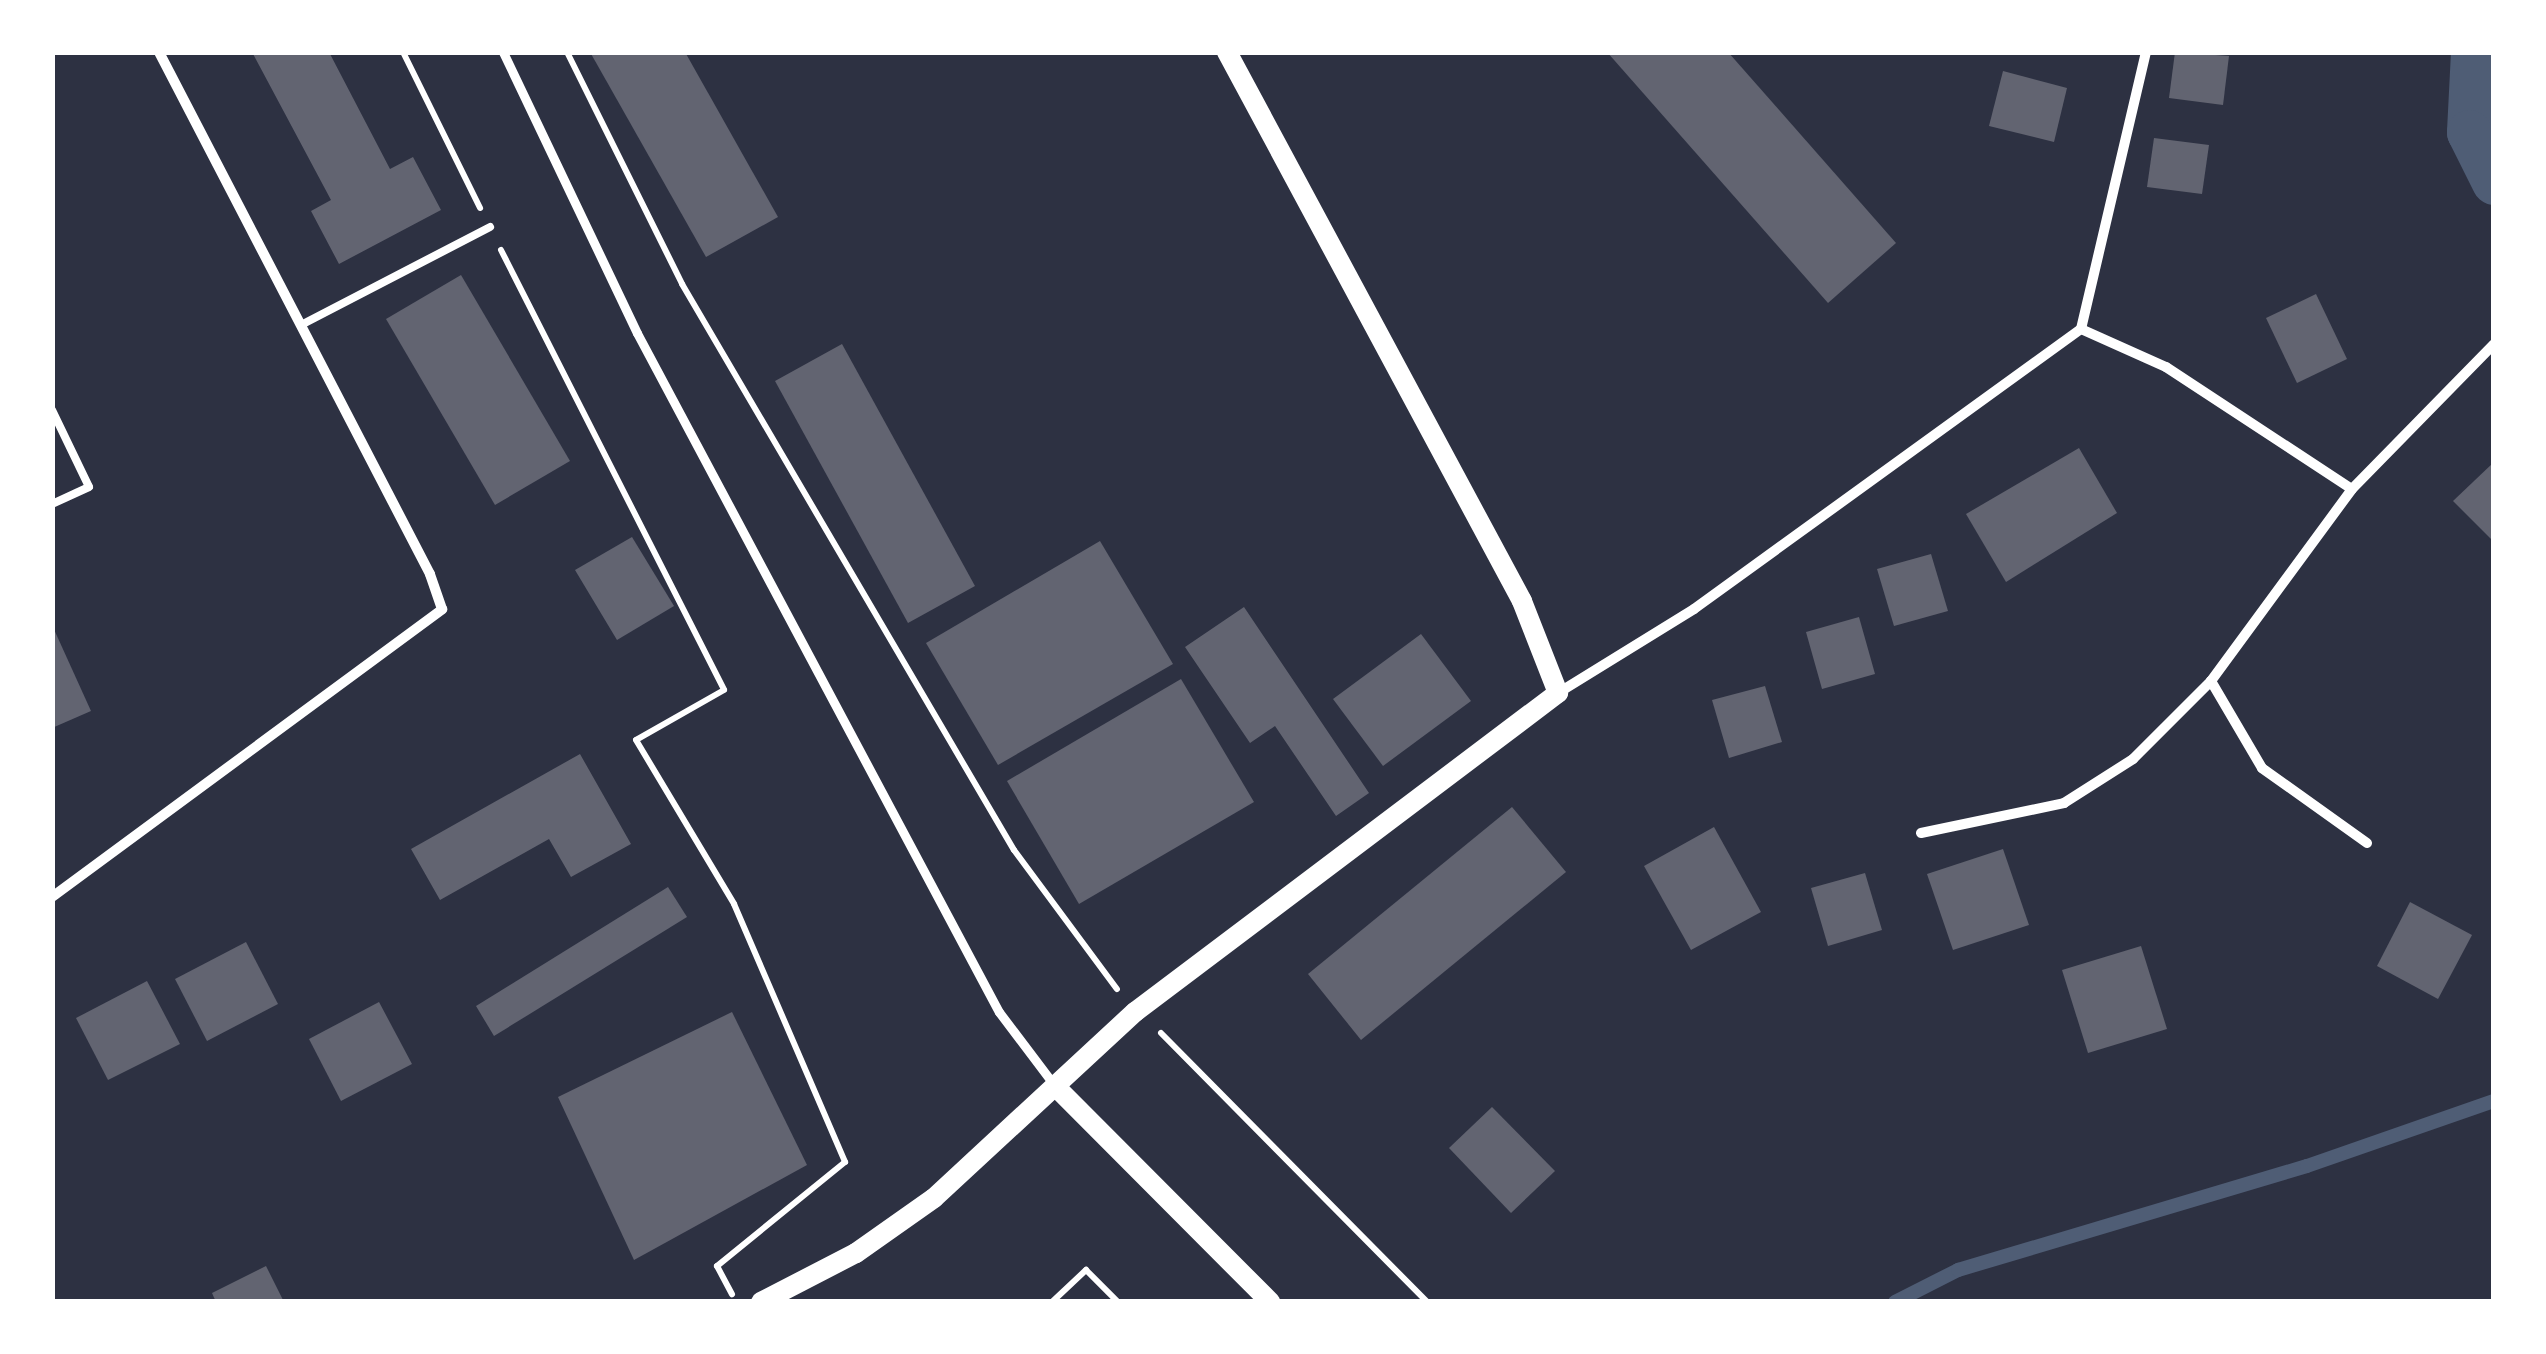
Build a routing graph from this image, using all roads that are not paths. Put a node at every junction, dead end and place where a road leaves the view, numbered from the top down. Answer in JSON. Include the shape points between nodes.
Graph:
{"nodes":[{"id":1,"x":159,"y":52,"type":"edge"},
{"id":2,"x":503,"y":52,"type":"edge"},
{"id":3,"x":1227,"y":52,"type":"edge"},
{"id":4,"x":2146,"y":52,"type":"edge"},
{"id":5,"x":490,"y":226,"type":"road end"},
{"id":6,"x":301,"y":325,"type":"junction"},
{"id":7,"x":2082,"y":329,"type":"junction"},
{"id":8,"x":2494,"y":344,"type":"edge"},
{"id":9,"x":52,"y":410,"type":"edge"},
{"id":10,"x":2352,"y":489,"type":"junction"},
{"id":11,"x":52,"y":504,"type":"edge"},
{"id":12,"x":2212,"y":681,"type":"junction"},
{"id":13,"x":1558,"y":692,"type":"junction"},
{"id":14,"x":1921,"y":833,"type":"dead end"},
{"id":15,"x":2367,"y":843,"type":"dead end"},
{"id":16,"x":52,"y":897,"type":"edge"},
{"id":17,"x":1054,"y":1086,"type":"junction"},
{"id":18,"x":761,"y":1302,"type":"edge"},
{"id":19,"x":1270,"y":1302,"type":"edge"}],
"edges":[{"from":1,"to":6,"type":"street"},
{"from":2,"to":17,"type":"street","via":[[637,333],[999,1012]]},
{"from":3,"to":13,"type":"main road","via":[[1522,601]]},
{"from":4,"to":7,"type":"street"},
{"from":5,"to":6,"type":"lane"},
{"from":6,"to":16,"type":"street","via":[[442,609]]},
{"from":7,"to":10,"type":"street","via":[[2166,368]]},
{"from":7,"to":13,"type":"street","via":[[1694,609]]},
{"from":8,"to":10,"type":"street"},
{"from":9,"to":11,"type":"lane","via":[[89,486]]},
{"from":10,"to":12,"type":"street"},
{"from":12,"to":14,"type":"street","via":[[2133,759],[2064,802]]},
{"from":12,"to":15,"type":"street","via":[[2262,768]]},
{"from":13,"to":17,"type":"main road","via":[[1135,1012]]},
{"from":17,"to":18,"type":"main road","via":[[934,1198],[856,1253]]},
{"from":17,"to":19,"type":"main road"}]}
